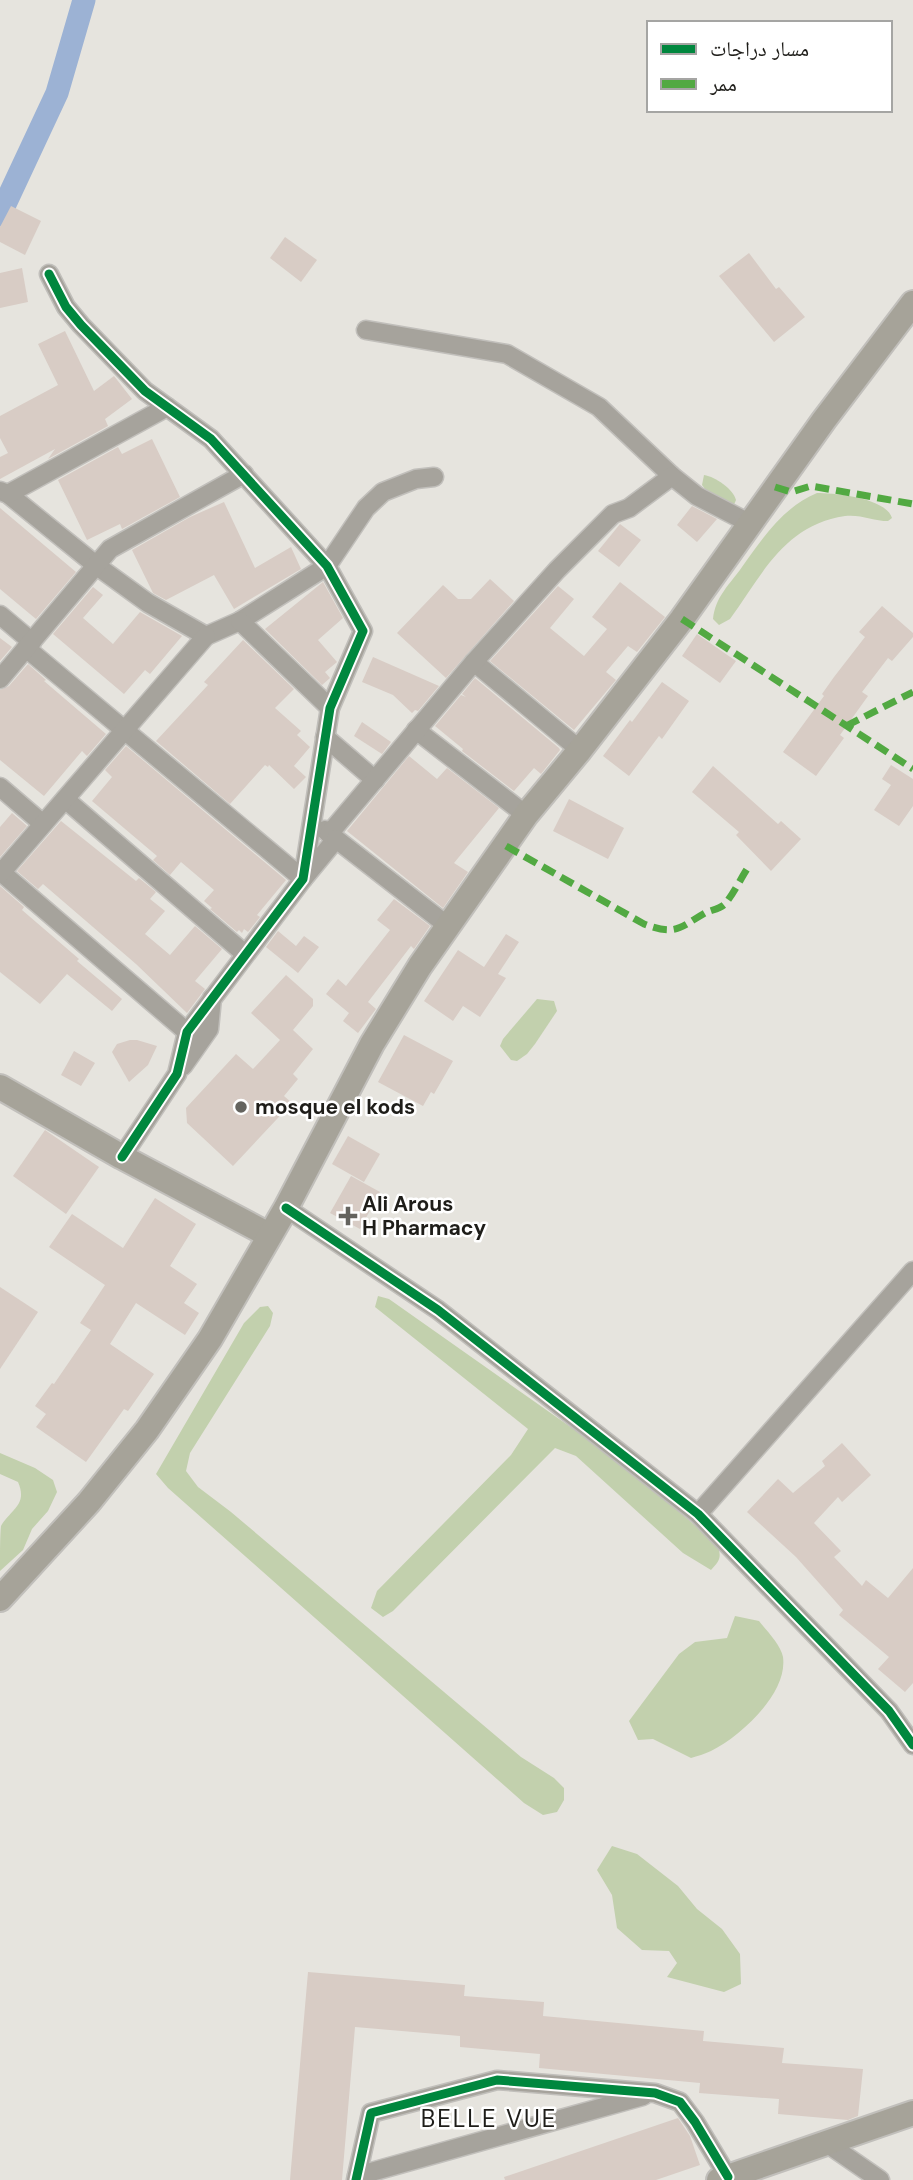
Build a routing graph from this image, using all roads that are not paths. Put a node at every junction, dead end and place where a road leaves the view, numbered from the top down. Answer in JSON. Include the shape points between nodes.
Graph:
{"nodes":[{"id":1,"x":50,"y":274,"type":"dead end"},
{"id":2,"x":913,"y":303,"type":"edge"},
{"id":3,"x":366,"y":330,"type":"dead end"},
{"id":4,"x":167,"y":407,"type":"junction"},
{"id":5,"x":244,"y":474,"type":"junction"},
{"id":6,"x":672,"y":476,"type":"junction"},
{"id":7,"x":434,"y":477,"type":"dead end"},
{"id":8,"x":4,"y":492,"type":"edge"},
{"id":9,"x":749,"y":523,"type":"junction"},
{"id":10,"x":97,"y":566,"type":"junction"},
{"id":11,"x":327,"y":566,"type":"junction"},
{"id":12,"x":0,"y":615,"type":"edge"},
{"id":13,"x":240,"y":621,"type":"junction"},
{"id":14,"x":206,"y":636,"type":"junction"},
{"id":15,"x":29,"y":645,"type":"junction"},
{"id":16,"x":474,"y":662,"type":"junction"},
{"id":17,"x":0,"y":679,"type":"edge"},
{"id":18,"x":330,"y":708,"type":"junction"},
{"id":19,"x":125,"y":730,"type":"junction"},
{"id":20,"x":416,"y":730,"type":"junction"},
{"id":21,"x":325,"y":737,"type":"junction"},
{"id":22,"x":580,"y":750,"type":"junction"},
{"id":23,"x":374,"y":780,"type":"junction"},
{"id":24,"x":0,"y":787,"type":"edge"},
{"id":25,"x":65,"y":799,"type":"junction"},
{"id":26,"x":526,"y":816,"type":"junction"},
{"id":27,"x":313,"y":820,"type":"junction"},
{"id":28,"x":43,"y":824,"type":"junction"},
{"id":29,"x":333,"y":836,"type":"junction"},
{"id":30,"x":1,"y":873,"type":"edge"},
{"id":31,"x":303,"y":879,"type":"junction"},
{"id":32,"x":448,"y":926,"type":"junction"},
{"id":33,"x":245,"y":954,"type":"junction"},
{"id":34,"x":212,"y":998,"type":"junction"},
{"id":35,"x":187,"y":1032,"type":"junction"},
{"id":36,"x":177,"y":1074,"type":"junction"},
{"id":37,"x":0,"y":1087,"type":"edge"},
{"id":38,"x":122,"y":1157,"type":"junction"},
{"id":39,"x":286,"y":1208,"type":"junction"},
{"id":40,"x":270,"y":1235,"type":"junction"},
{"id":41,"x":913,"y":1271,"type":"edge"},
{"id":42,"x":698,"y":1514,"type":"junction"},
{"id":43,"x":0,"y":1599,"type":"edge"},
{"id":44,"x":913,"y":1745,"type":"edge"},
{"id":45,"x":655,"y":2093,"type":"junction"},
{"id":46,"x":913,"y":2113,"type":"edge"},
{"id":47,"x":828,"y":2144,"type":"junction"},
{"id":48,"x":356,"y":2178,"type":"edge"},
{"id":49,"x":723,"y":2178,"type":"edge"},
{"id":50,"x":880,"y":2180,"type":"edge"}],
"edges":[{"from":1,"to":4,"type":"street","via":[[80,325]]},
{"from":2,"to":9,"type":"main road"},
{"from":3,"to":6,"type":"street","via":[[507,354],[599,407]]},
{"from":4,"to":5,"type":"street","via":[[211,439]]},
{"from":4,"to":8,"type":"street"},
{"from":5,"to":10,"type":"street","via":[[110,549]]},
{"from":5,"to":11,"type":"street"},
{"from":6,"to":9,"type":"street","via":[[697,496]]},
{"from":6,"to":16,"type":"street","via":[[629,508],[612,514]]},
{"from":7,"to":11,"type":"street","via":[[397,485],[372,500]]},
{"from":8,"to":10,"type":"street"},
{"from":9,"to":22,"type":"main road","via":[[682,619]]},
{"from":10,"to":14,"type":"street","via":[[148,603]]},
{"from":10,"to":15,"type":"street"},
{"from":11,"to":13,"type":"street"},
{"from":11,"to":18,"type":"street","via":[[363,631]]},
{"from":12,"to":15,"type":"street"},
{"from":13,"to":14,"type":"street"},
{"from":13,"to":18,"type":"street"},
{"from":14,"to":19,"type":"street"},
{"from":15,"to":17,"type":"street"},
{"from":15,"to":19,"type":"street"},
{"from":16,"to":20,"type":"street"},
{"from":16,"to":22,"type":"street"},
{"from":18,"to":21,"type":"street"},
{"from":19,"to":25,"type":"street"},
{"from":19,"to":31,"type":"street"},
{"from":20,"to":23,"type":"street"},
{"from":20,"to":26,"type":"street"},
{"from":21,"to":23,"type":"street"},
{"from":21,"to":27,"type":"street"},
{"from":22,"to":26,"type":"main road"},
{"from":23,"to":29,"type":"street"},
{"from":24,"to":28,"type":"street"},
{"from":25,"to":28,"type":"street"},
{"from":25,"to":33,"type":"street"},
{"from":26,"to":32,"type":"main road"},
{"from":27,"to":29,"type":"street"},
{"from":27,"to":31,"type":"street"},
{"from":28,"to":30,"type":"street"},
{"from":29,"to":31,"type":"street"},
{"from":29,"to":32,"type":"street"},
{"from":30,"to":35,"type":"street"},
{"from":31,"to":33,"type":"street"},
{"from":32,"to":39,"type":"main road","via":[[372,1044]]},
{"from":33,"to":34,"type":"street"},
{"from":34,"to":35,"type":"street"},
{"from":34,"to":36,"type":"street","via":[[209,1029]]},
{"from":35,"to":36,"type":"street"},
{"from":36,"to":38,"type":"street"},
{"from":37,"to":38,"type":"main road"},
{"from":38,"to":40,"type":"main road"},
{"from":39,"to":40,"type":"main road"},
{"from":39,"to":42,"type":"street","via":[[438,1310]]},
{"from":40,"to":43,"type":"main road","via":[[210,1339],[147,1430]]},
{"from":41,"to":42,"type":"street"},
{"from":42,"to":44,"type":"street","via":[[888,1711]]},
{"from":45,"to":48,"type":"street"},
{"from":45,"to":48,"type":"street","via":[[497,2080],[371,2113]]},
{"from":45,"to":49,"type":"street","via":[[680,2102]]},
{"from":46,"to":47,"type":"main road"},
{"from":47,"to":49,"type":"main road"},
{"from":47,"to":50,"type":"street"}]}
